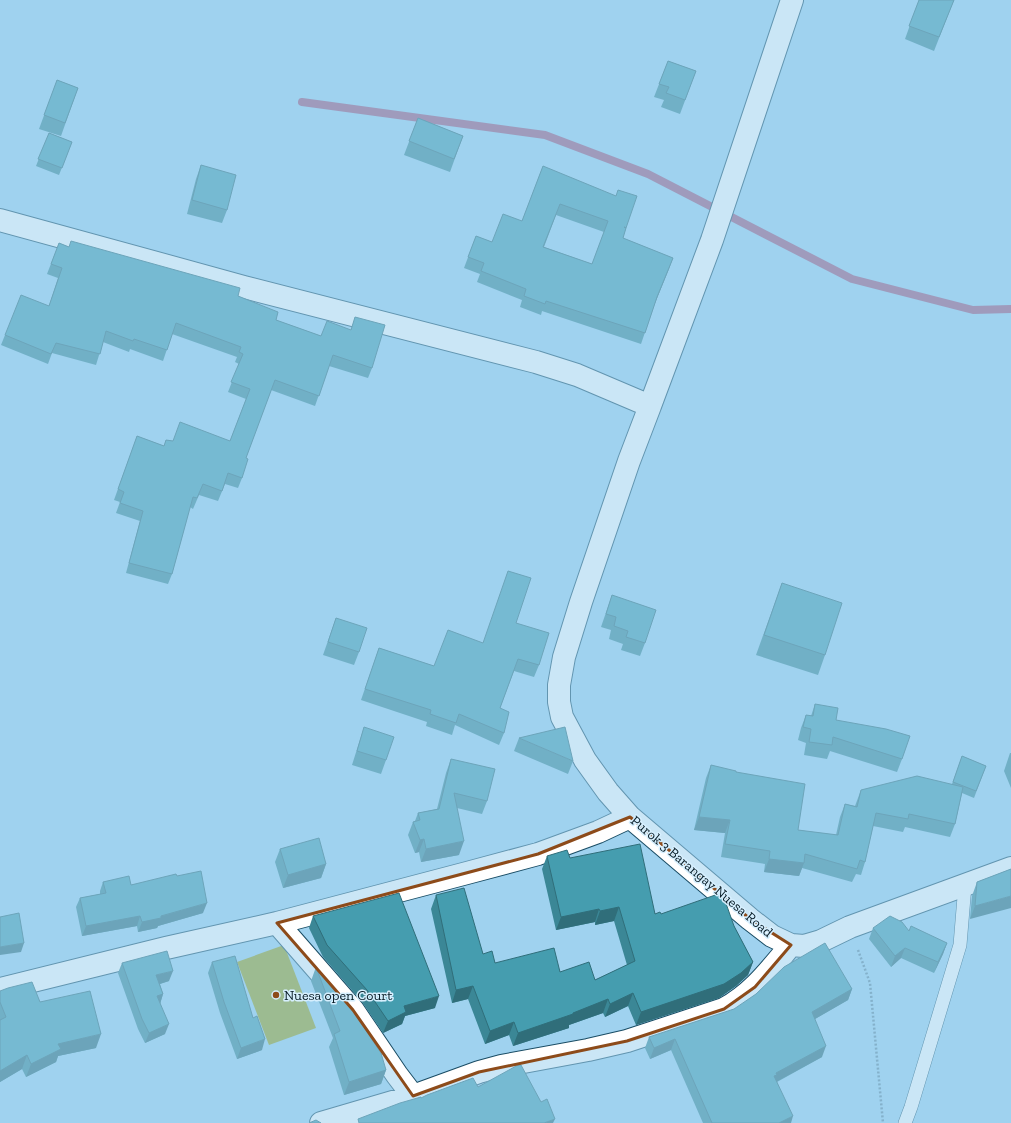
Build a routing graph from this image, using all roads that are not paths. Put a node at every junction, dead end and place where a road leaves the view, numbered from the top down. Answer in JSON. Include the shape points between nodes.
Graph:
{"nodes":[{"id":1,"x":792,"y":0,"type":"edge"},
{"id":2,"x":0,"y":220,"type":"edge"},
{"id":3,"x":650,"y":406,"type":"junction"},
{"id":4,"x":630,"y":817,"type":"junction"},
{"id":5,"x":1011,"y":868,"type":"edge"},
{"id":6,"x":966,"y":885,"type":"junction"},
{"id":7,"x":277,"y":923,"type":"junction"},
{"id":8,"x":790,"y":945,"type":"junction"},
{"id":9,"x":0,"y":989,"type":"edge"},
{"id":10,"x":413,"y":1096,"type":"junction"},
{"id":11,"x":321,"y":1123,"type":"edge"},
{"id":12,"x":905,"y":1123,"type":"edge"}],
"edges":[{"from":1,"to":3,"type":"street","name":"Purok 3 Barangay Nuesa Road","via":[[712,240]]},
{"from":2,"to":3,"type":"street","via":[[244,287],[536,362],[577,375]]},
{"from":3,"to":4,"type":"street","name":"Purok 3 Barangay Nuesa Road","via":[[629,461],[564,657],[559,685],[562,717],[585,760]]},
{"from":4,"to":7,"type":"street","via":[[538,854]]},
{"from":4,"to":8,"type":"street","name":"Purok 3 Barangay Nuesa Road","via":[[750,919],[772,936]]},
{"from":5,"to":6,"type":"street","name":"Purok 3 Barangay Nuesa Road"},
{"from":6,"to":8,"type":"street","name":"Purok 3 Barangay Nuesa Road","via":[[850,927],[821,941],[804,946]]},
{"from":6,"to":12,"type":"lane","via":[[960,945]]},
{"from":7,"to":9,"type":"street"},
{"from":7,"to":10,"type":"street","via":[[353,1010]]},
{"from":8,"to":10,"type":"street","via":[[755,987],[724,1009],[627,1041],[479,1072]]},
{"from":10,"to":11,"type":"street"}]}
